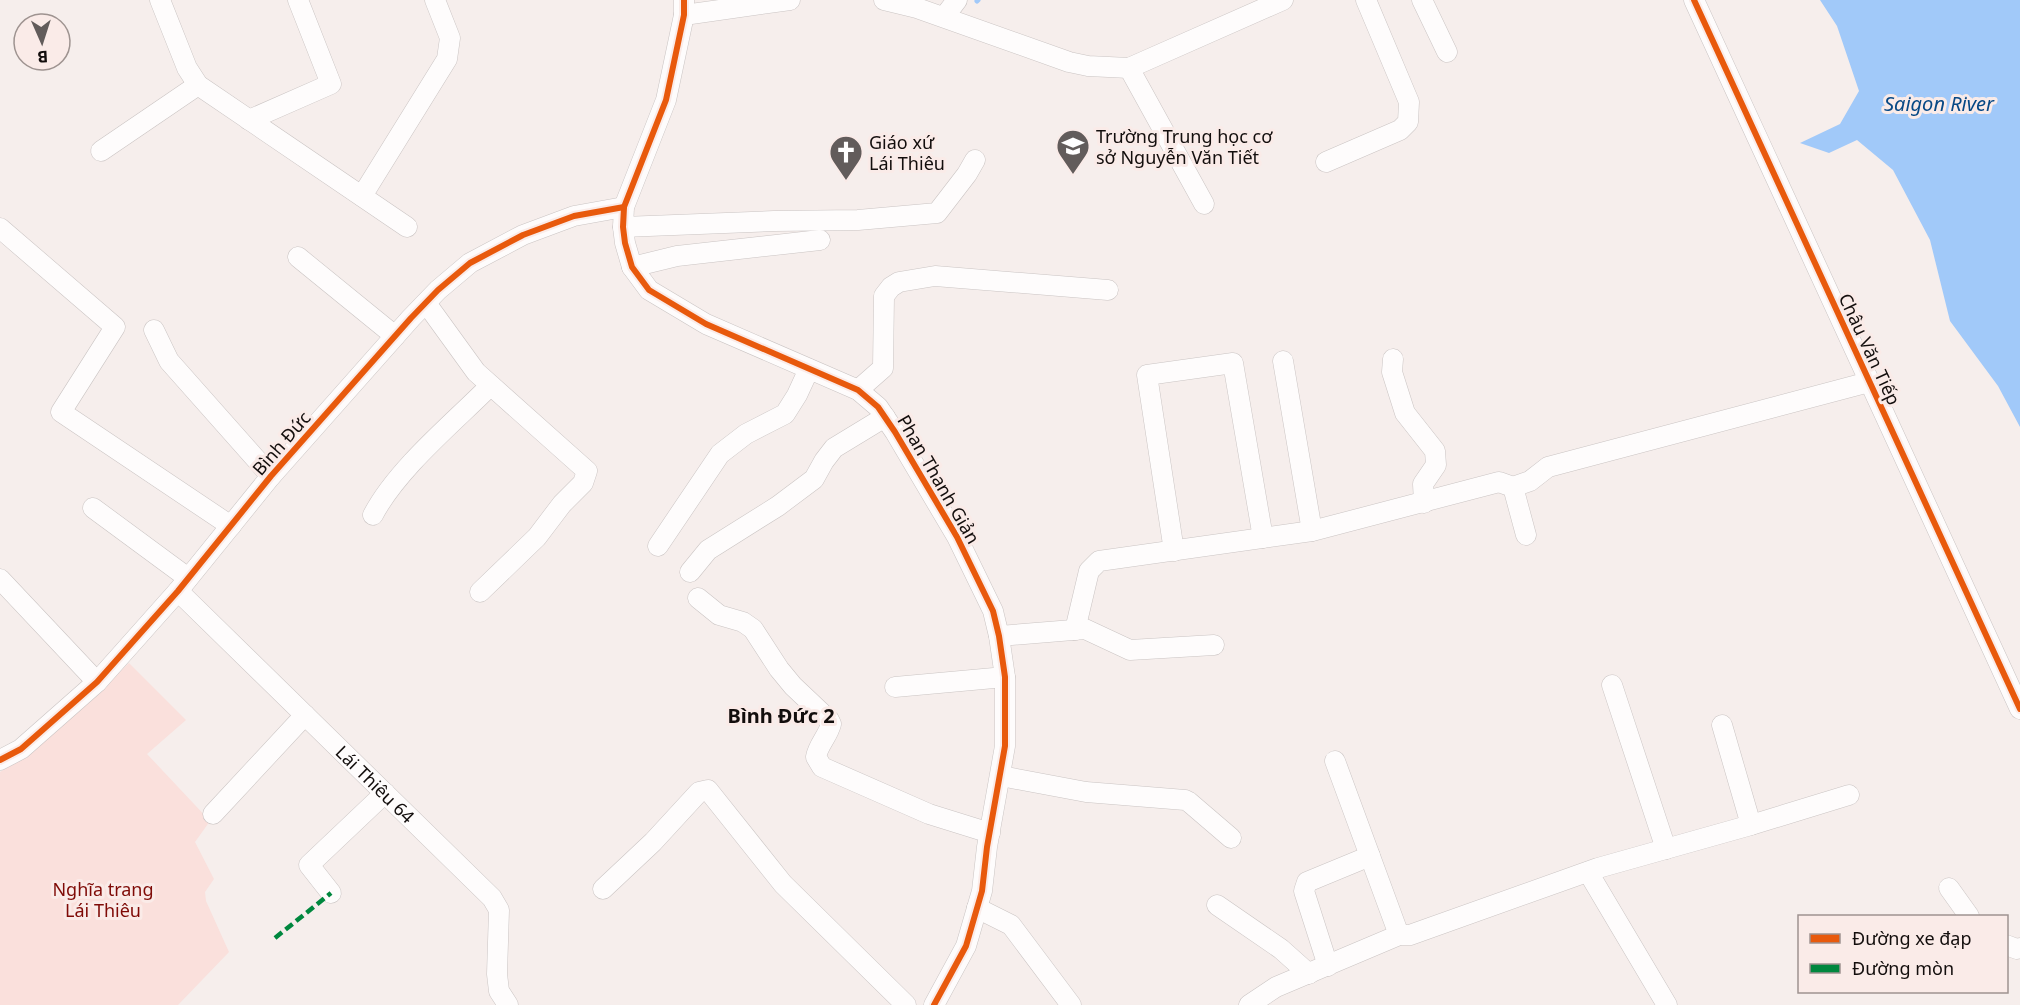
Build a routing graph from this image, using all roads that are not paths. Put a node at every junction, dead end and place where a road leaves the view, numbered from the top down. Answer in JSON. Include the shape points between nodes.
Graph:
{"nodes":[{"id":1,"x":160,"y":0,"type":"edge"},
{"id":2,"x":298,"y":0,"type":"edge"},
{"id":3,"x":435,"y":0,"type":"edge"},
{"id":4,"x":790,"y":0,"type":"edge"},
{"id":5,"x":884,"y":0,"type":"edge"},
{"id":6,"x":957,"y":0,"type":"edge"},
{"id":7,"x":1283,"y":0,"type":"edge"},
{"id":8,"x":1366,"y":0,"type":"edge"},
{"id":9,"x":1422,"y":0,"type":"edge"},
{"id":10,"x":1694,"y":0,"type":"edge"},
{"id":11,"x":1254,"y":5,"type":"edge"},
{"id":12,"x":684,"y":7,"type":"edge"},
{"id":13,"x":944,"y":17,"type":"junction"},
{"id":14,"x":1447,"y":52,"type":"dead end"},
{"id":15,"x":1129,"y":68,"type":"junction"},
{"id":16,"x":198,"y":85,"type":"junction"},
{"id":17,"x":249,"y":120,"type":"junction"},
{"id":18,"x":101,"y":151,"type":"dead end"},
{"id":19,"x":975,"y":160,"type":"dead end"},
{"id":20,"x":1326,"y":162,"type":"dead end"},
{"id":21,"x":362,"y":196,"type":"junction"},
{"id":22,"x":1204,"y":204,"type":"dead end"},
{"id":23,"x":624,"y":207,"type":"junction"},
{"id":24,"x":407,"y":227,"type":"dead end"},
{"id":25,"x":623,"y":227,"type":"junction"},
{"id":26,"x":0,"y":228,"type":"edge"},
{"id":27,"x":820,"y":240,"type":"dead end"},
{"id":28,"x":298,"y":257,"type":"dead end"},
{"id":29,"x":632,"y":267,"type":"junction"},
{"id":30,"x":1108,"y":290,"type":"dead end"},
{"id":31,"x":426,"y":303,"type":"junction"},
{"id":32,"x":154,"y":330,"type":"dead end"},
{"id":33,"x":395,"y":336,"type":"junction"},
{"id":34,"x":1393,"y":359,"type":"dead end"},
{"id":35,"x":1283,"y":361,"type":"dead end"},
{"id":36,"x":809,"y":369,"type":"junction"},
{"id":37,"x":1869,"y":382,"type":"junction"},
{"id":38,"x":490,"y":386,"type":"junction"},
{"id":39,"x":858,"y":390,"type":"junction"},
{"id":40,"x":885,"y":417,"type":"junction"},
{"id":41,"x":271,"y":476,"type":"junction"},
{"id":42,"x":1513,"y":487,"type":"junction"},
{"id":43,"x":1424,"y":503,"type":"junction"},
{"id":44,"x":93,"y":508,"type":"dead end"},
{"id":45,"x":373,"y":515,"type":"dead end"},
{"id":46,"x":231,"y":526,"type":"junction"},
{"id":47,"x":1312,"y":531,"type":"junction"},
{"id":48,"x":1526,"y":535,"type":"dead end"},
{"id":49,"x":1263,"y":538,"type":"junction"},
{"id":50,"x":658,"y":546,"type":"dead end"},
{"id":51,"x":1174,"y":550,"type":"junction"},
{"id":52,"x":690,"y":572,"type":"dead end"},
{"id":53,"x":0,"y":579,"type":"edge"},
{"id":54,"x":183,"y":584,"type":"junction"},
{"id":55,"x":480,"y":592,"type":"dead end"},
{"id":56,"x":698,"y":598,"type":"dead end"},
{"id":57,"x":1075,"y":630,"type":"junction"},
{"id":58,"x":999,"y":636,"type":"junction"},
{"id":59,"x":1214,"y":645,"type":"dead end"},
{"id":60,"x":1005,"y":677,"type":"junction"},
{"id":61,"x":97,"y":682,"type":"junction"},
{"id":62,"x":1612,"y":685,"type":"dead end"},
{"id":63,"x":895,"y":687,"type":"dead end"},
{"id":64,"x":2020,"y":709,"type":"edge"},
{"id":65,"x":305,"y":715,"type":"junction"},
{"id":66,"x":1722,"y":725,"type":"dead end"},
{"id":67,"x":0,"y":759,"type":"edge"},
{"id":68,"x":1335,"y":761,"type":"dead end"},
{"id":69,"x":1001,"y":776,"type":"junction"},
{"id":70,"x":385,"y":793,"type":"junction"},
{"id":71,"x":1849,"y":795,"type":"dead end"},
{"id":72,"x":213,"y":814,"type":"dead end"},
{"id":73,"x":1751,"y":825,"type":"junction"},
{"id":74,"x":990,"y":833,"type":"junction"},
{"id":75,"x":1231,"y":838,"type":"dead end"},
{"id":76,"x":1666,"y":849,"type":"junction"},
{"id":77,"x":1370,"y":856,"type":"junction"},
{"id":78,"x":1588,"y":872,"type":"junction"},
{"id":79,"x":1948,"y":888,"type":"dead end"},
{"id":80,"x":603,"y":890,"type":"dead end"},
{"id":81,"x":331,"y":893,"type":"dead end"},
{"id":82,"x":1217,"y":905,"type":"dead end"},
{"id":83,"x":977,"y":908,"type":"junction"},
{"id":84,"x":1968,"y":915,"type":"edge"},
{"id":85,"x":1399,"y":935,"type":"junction"},
{"id":86,"x":1328,"y":966,"type":"junction"},
{"id":87,"x":1309,"y":974,"type":"junction"},
{"id":88,"x":508,"y":1005,"type":"edge"},
{"id":89,"x":906,"y":1005,"type":"edge"},
{"id":90,"x":934,"y":1005,"type":"edge"},
{"id":91,"x":1071,"y":1005,"type":"edge"},
{"id":92,"x":1249,"y":1005,"type":"edge"},
{"id":93,"x":1666,"y":1005,"type":"edge"}],
"edges":[{"from":1,"to":16,"type":"street","via":[[187,68]]},
{"from":2,"to":17,"type":"street","via":[[331,84]]},
{"from":3,"to":21,"type":"street","via":[[450,38],[447,59]]},
{"from":4,"to":12,"type":"street"},
{"from":5,"to":13,"type":"street"},
{"from":6,"to":13,"type":"street"},
{"from":7,"to":11,"type":"street"},
{"from":8,"to":20,"type":"street","via":[[1409,102],[1408,122],[1400,130]]},
{"from":9,"to":14,"type":"street"},
{"from":10,"to":37,"type":"street","name":"Châu Văn Tiếp"},
{"from":11,"to":15,"type":"street"},
{"from":12,"to":23,"type":"street","name":"Phan Thanh Giản","via":[[666,100]]},
{"from":13,"to":15,"type":"street","via":[[1069,62]]},
{"from":15,"to":22,"type":"street"},
{"from":16,"to":17,"type":"street"},
{"from":16,"to":18,"type":"street"},
{"from":17,"to":21,"type":"street"},
{"from":19,"to":25,"type":"street","via":[[937,213],[858,220]]},
{"from":21,"to":24,"type":"street"},
{"from":23,"to":25,"type":"street","name":"Phan Thanh Giản"},
{"from":23,"to":31,"type":"street","name":"Bình Đức","via":[[574,216],[523,235],[470,263]]},
{"from":25,"to":29,"type":"street","name":"Phan Thanh Giản"},
{"from":26,"to":46,"type":"street","via":[[115,327],[61,412]]},
{"from":27,"to":29,"type":"street","via":[[677,256]]},
{"from":28,"to":33,"type":"street"},
{"from":29,"to":36,"type":"street","name":"Phan Thanh Giản","via":[[649,290],[706,324]]},
{"from":30,"to":39,"type":"street","via":[[935,276],[899,282],[884,296],[883,368]]},
{"from":31,"to":33,"type":"street","name":"Bình Đức"},
{"from":31,"to":38,"type":"street"},
{"from":32,"to":41,"type":"street","via":[[169,361]]},
{"from":33,"to":41,"type":"street","name":"Bình Đức"},
{"from":34,"to":43,"type":"street","via":[[1392,372],[1405,413],[1435,451],[1436,465],[1423,484]]},
{"from":35,"to":47,"type":"street"},
{"from":36,"to":39,"type":"street","name":"Phan Thanh Giản"},
{"from":36,"to":50,"type":"street","via":[[784,414],[746,434],[720,454]]},
{"from":37,"to":42,"type":"street","via":[[1548,467],[1530,481]]},
{"from":37,"to":64,"type":"street","name":"Châu Văn Tiếp"},
{"from":38,"to":45,"type":"street","via":[[416,459]]},
{"from":38,"to":55,"type":"street","via":[[587,471],[583,483],[537,537]]},
{"from":39,"to":40,"type":"street","name":"Phan Thanh Giản"},
{"from":40,"to":52,"type":"street","via":[[834,448],[814,479],[708,550]]},
{"from":40,"to":58,"type":"street","name":"Phan Thanh Giản","via":[[957,537],[993,611]]},
{"from":41,"to":46,"type":"street","name":"Bình Đức"},
{"from":42,"to":43,"type":"street","via":[[1499,482]]},
{"from":42,"to":48,"type":"street"},
{"from":43,"to":47,"type":"street"},
{"from":44,"to":54,"type":"street","name":"Lái Thiêu 64"},
{"from":46,"to":54,"type":"street","name":"Bình Đức"},
{"from":47,"to":49,"type":"street"},
{"from":49,"to":51,"type":"street"},
{"from":49,"to":51,"type":"street","via":[[1233,363],[1147,375]]},
{"from":51,"to":57,"type":"street","via":[[1099,561],[1089,571]]},
{"from":53,"to":61,"type":"street"},
{"from":54,"to":61,"type":"street","name":"Bình Đức"},
{"from":54,"to":65,"type":"street","name":"Lái Thiêu 64"},
{"from":56,"to":74,"type":"street","via":[[719,615],[753,629],[793,686],[829,720],[830,729],[816,756],[822,767],[929,813]]},
{"from":57,"to":58,"type":"street"},
{"from":57,"to":59,"type":"street","via":[[1085,629],[1130,650]]},
{"from":58,"to":60,"type":"street","name":"Phan Thanh Giản"},
{"from":60,"to":63,"type":"street"},
{"from":60,"to":69,"type":"street","name":"Phan Thanh Giản"},
{"from":61,"to":67,"type":"street","name":"Bình Đức","via":[[21,749]]},
{"from":62,"to":76,"type":"street"},
{"from":65,"to":70,"type":"street","name":"Lái Thiêu 64"},
{"from":65,"to":72,"type":"street"},
{"from":66,"to":73,"type":"street"},
{"from":68,"to":77,"type":"street"},
{"from":69,"to":74,"type":"street","name":"Phan Thanh Giản"},
{"from":69,"to":75,"type":"street","via":[[1086,792],[1189,801]]},
{"from":70,"to":81,"type":"street","via":[[309,865]]},
{"from":70,"to":88,"type":"street","name":"Lái Thiêu 64","via":[[492,898],[499,910],[499,991]]},
{"from":71,"to":73,"type":"street"},
{"from":73,"to":76,"type":"street"},
{"from":74,"to":83,"type":"street","name":"Phan Thanh Giản"},
{"from":76,"to":78,"type":"street"},
{"from":77,"to":85,"type":"street"},
{"from":77,"to":86,"type":"street","via":[[1307,882],[1304,891]]},
{"from":78,"to":85,"type":"street"},
{"from":78,"to":93,"type":"street"},
{"from":79,"to":84,"type":"street"},
{"from":80,"to":89,"type":"street","via":[[699,792],[708,790],[783,884]]},
{"from":82,"to":87,"type":"street","via":[[1281,949]]},
{"from":83,"to":90,"type":"street","name":"Phan Thanh Giản","via":[[966,946]]},
{"from":83,"to":91,"type":"street","via":[[1011,925]]},
{"from":85,"to":86,"type":"street"},
{"from":86,"to":87,"type":"street"},
{"from":87,"to":92,"type":"street","via":[[1276,987]]}]}
